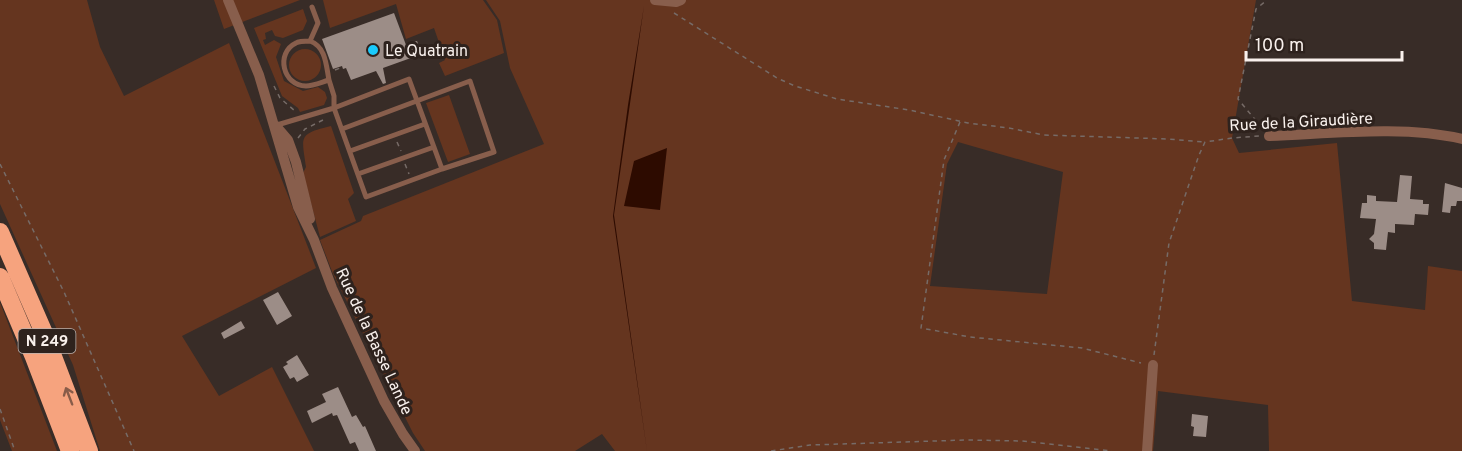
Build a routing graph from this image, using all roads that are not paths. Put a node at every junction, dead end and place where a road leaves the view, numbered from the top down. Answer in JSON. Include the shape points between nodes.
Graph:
{"nodes":[{"id":1,"x":229,"y":0,"type":"edge"},
{"id":2,"x":655,"y":0,"type":"edge"},
{"id":3,"x":681,"y":0,"type":"edge"},
{"id":4,"x":312,"y":7,"type":"dead end"},
{"id":5,"x":310,"y":41,"type":"junction"},
{"id":6,"x":329,"y":80,"type":"junction"},
{"id":7,"x":417,"y":101,"type":"junction"},
{"id":8,"x":334,"y":108,"type":"junction"},
{"id":9,"x":425,"y":124,"type":"junction"},
{"id":10,"x":275,"y":126,"type":"junction"},
{"id":11,"x":342,"y":129,"type":"junction"},
{"id":12,"x":1267,"y":134,"type":"road end"},
{"id":13,"x":1462,"y":139,"type":"edge"},
{"id":14,"x":434,"y":147,"type":"junction"},
{"id":15,"x":350,"y":151,"type":"junction"},
{"id":16,"x":442,"y":169,"type":"junction"},
{"id":17,"x":358,"y":174,"type":"junction"},
{"id":18,"x":0,"y":232,"type":"edge"},
{"id":19,"x":0,"y":277,"type":"edge"},
{"id":20,"x":1153,"y":365,"type":"road end"},
{"id":21,"x":70,"y":451,"type":"edge"},
{"id":22,"x":89,"y":451,"type":"edge"},
{"id":23,"x":415,"y":451,"type":"edge"},
{"id":24,"x":1147,"y":451,"type":"edge"}],
"edges":[{"from":1,"to":10,"type":"street","name":"Rue de la Basse Lande"},
{"from":2,"to":3,"type":"street"},
{"from":4,"to":5,"type":"lane","via":[[318,23]]},
{"from":5,"to":6,"type":"lane","via":[[322,51]]},
{"from":5,"to":6,"type":"lane","via":[[296,42],[286,51],[282,64],[287,76],[305,86]]},
{"from":6,"to":8,"type":"lane"},
{"from":7,"to":8,"type":"lane","via":[[409,78]]},
{"from":7,"to":9,"type":"lane"},
{"from":7,"to":11,"type":"lane"},
{"from":7,"to":16,"type":"lane","via":[[470,81],[494,152]]},
{"from":8,"to":10,"type":"lane"},
{"from":8,"to":11,"type":"lane"},
{"from":9,"to":14,"type":"lane"},
{"from":9,"to":15,"type":"lane"},
{"from":10,"to":23,"type":"street","name":"Rue de la Basse Lande","via":[[288,140],[296,162],[314,240],[332,288],[384,401]]},
{"from":11,"to":15,"type":"lane"},
{"from":12,"to":13,"type":"street","name":"Rue de la Giraudière","via":[[1377,132]]},
{"from":14,"to":16,"type":"lane"},
{"from":14,"to":17,"type":"lane"},
{"from":15,"to":17,"type":"lane"},
{"from":16,"to":17,"type":"lane","via":[[366,197]]},
{"from":22,"to":18,"type":"highway","number":"N 249","one_way":true},
{"from":19,"to":21,"type":"highway","number":"N 249"},
{"from":20,"to":24,"type":"street"}]}
